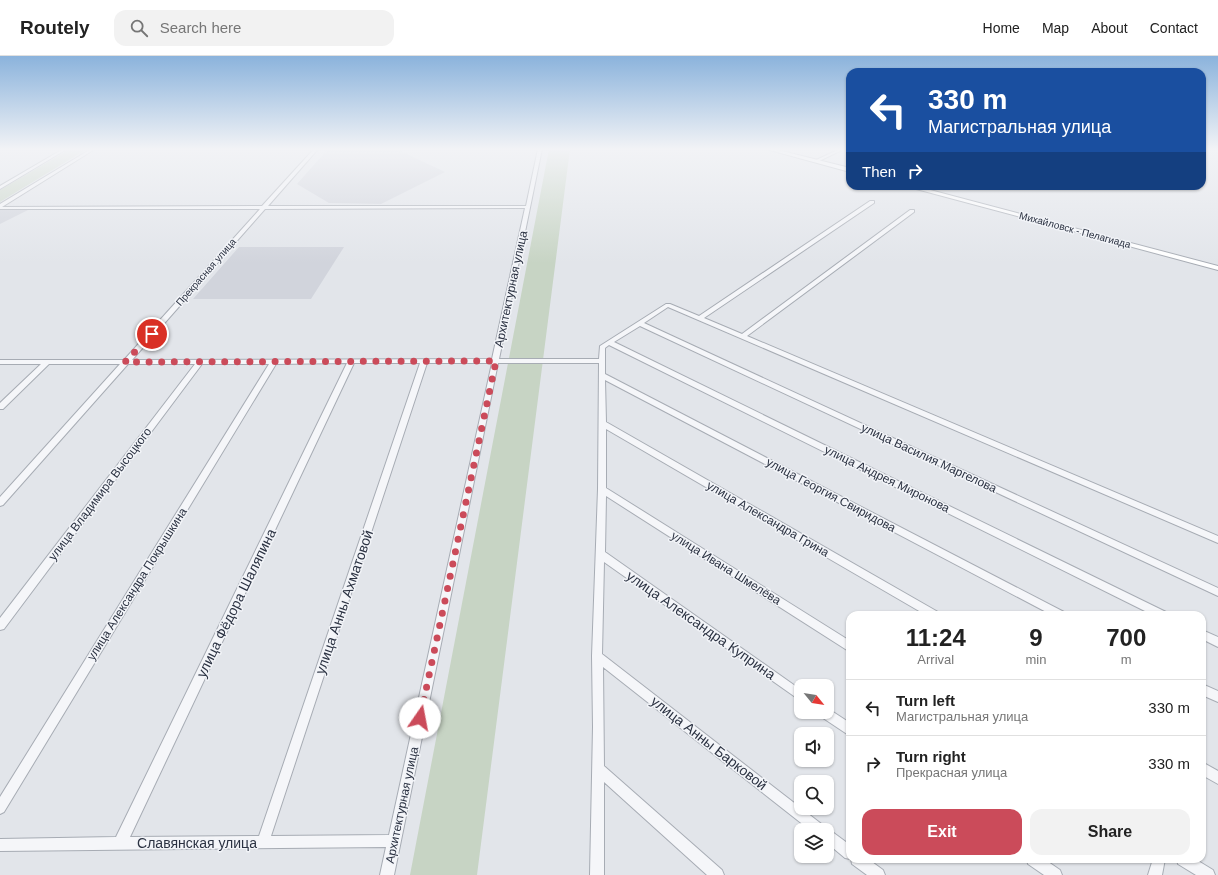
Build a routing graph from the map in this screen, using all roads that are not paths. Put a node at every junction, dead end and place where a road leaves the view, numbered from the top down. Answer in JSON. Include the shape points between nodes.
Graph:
{"nodes":[{"id":1,"x":31,"y":187,"type":"edge"},
{"id":2,"x":281,"y":187,"type":"edge"},
{"id":3,"x":532,"y":187,"type":"edge"},
{"id":4,"x":923,"y":190,"type":"edge"},
{"id":5,"x":872,"y":202,"type":"dead end"},
{"id":6,"x":0,"y":207,"type":"edge"},
{"id":7,"x":263,"y":207,"type":"junction"},
{"id":8,"x":528,"y":207,"type":"junction"},
{"id":9,"x":912,"y":211,"type":"dead end"},
{"id":10,"x":1218,"y":268,"type":"edge"},
{"id":11,"x":699,"y":318,"type":"junction"},
{"id":12,"x":640,"y":324,"type":"junction"},
{"id":13,"x":742,"y":337,"type":"junction"},
{"id":14,"x":610,"y":343,"type":"junction"},
{"id":15,"x":201,"y":361,"type":"junction"},
{"id":16,"x":274,"y":361,"type":"junction"},
{"id":17,"x":424,"y":361,"type":"junction"},
{"id":18,"x":496,"y":361,"type":"junction"},
{"id":19,"x":603,"y":361,"type":"junction"},
{"id":20,"x":0,"y":362,"type":"edge"},
{"id":21,"x":47,"y":362,"type":"junction"},
{"id":22,"x":125,"y":362,"type":"junction"},
{"id":23,"x":351,"y":362,"type":"junction"},
{"id":24,"x":602,"y":375,"type":"junction"},
{"id":25,"x":0,"y":407,"type":"edge"},
{"id":26,"x":601,"y":423,"type":"junction"},
{"id":27,"x":602,"y":489,"type":"junction"},
{"id":28,"x":0,"y":503,"type":"edge"},
{"id":29,"x":1218,"y":540,"type":"edge"},
{"id":30,"x":600,"y":554,"type":"junction"},
{"id":31,"x":1218,"y":592,"type":"edge"},
{"id":32,"x":928,"y":611,"type":"edge"},
{"id":33,"x":1053,"y":611,"type":"edge"},
{"id":34,"x":1155,"y":611,"type":"edge"},
{"id":35,"x":0,"y":626,"type":"edge"},
{"id":36,"x":1206,"y":636,"type":"edge"},
{"id":37,"x":1218,"y":642,"type":"edge"},
{"id":38,"x":846,"y":644,"type":"edge"},
{"id":39,"x":597,"y":656,"type":"junction"},
{"id":40,"x":794,"y":691,"type":"edge"},
{"id":41,"x":1206,"y":692,"type":"edge"},
{"id":42,"x":1218,"y":697,"type":"edge"},
{"id":43,"x":834,"y":719,"type":"edge"},
{"id":44,"x":846,"y":727,"type":"edge"},
{"id":45,"x":599,"y":769,"type":"junction"},
{"id":46,"x":1206,"y":770,"type":"edge"},
{"id":47,"x":1218,"y":778,"type":"edge"},
{"id":48,"x":0,"y":808,"type":"edge"},
{"id":49,"x":811,"y":823,"type":"edge"},
{"id":50,"x":834,"y":841,"type":"edge"},
{"id":51,"x":263,"y":842,"type":"junction"},
{"id":52,"x":394,"y":842,"type":"junction"},
{"id":53,"x":0,"y":844,"type":"edge"},
{"id":54,"x":120,"y":844,"type":"junction"},
{"id":55,"x":846,"y":850,"type":"edge"},
{"id":56,"x":862,"y":863,"type":"edge"},
{"id":57,"x":1038,"y":863,"type":"edge"},
{"id":58,"x":1158,"y":863,"type":"edge"},
{"id":59,"x":1189,"y":863,"type":"edge"},
{"id":60,"x":387,"y":875,"type":"edge"},
{"id":61,"x":597,"y":875,"type":"edge"},
{"id":62,"x":717,"y":875,"type":"edge"},
{"id":63,"x":878,"y":875,"type":"edge"},
{"id":64,"x":1055,"y":875,"type":"edge"},
{"id":65,"x":1155,"y":875,"type":"edge"},
{"id":66,"x":1208,"y":875,"type":"edge"}],
"edges":[{"from":1,"to":6,"type":"street"},
{"from":2,"to":7,"type":"street","name":"Прекрасная улица"},
{"from":3,"to":8,"type":"street","name":"Архитектурная улица"},
{"from":4,"to":10,"type":"street","name":"Михайловск - Пелагиада"},
{"from":5,"to":11,"type":"street"},
{"from":6,"to":7,"type":"street"},
{"from":7,"to":8,"type":"street"},
{"from":7,"to":22,"type":"street","name":"Прекрасная улица"},
{"from":8,"to":18,"type":"street","name":"Архитектурная улица"},
{"from":9,"to":13,"type":"street"},
{"from":11,"to":12,"type":"street","via":[[668,305]]},
{"from":11,"to":13,"type":"street"},
{"from":12,"to":14,"type":"street"},
{"from":12,"to":31,"type":"street","name":"улица Василия Маргелова"},
{"from":13,"to":29,"type":"street"},
{"from":14,"to":19,"type":"street","via":[[602,347]]},
{"from":14,"to":34,"type":"street","name":"улица Андрея Миронова"},
{"from":15,"to":16,"type":"street"},
{"from":15,"to":22,"type":"street"},
{"from":15,"to":35,"type":"street","name":"улица Владимира Высоцкого"},
{"from":16,"to":23,"type":"street"},
{"from":16,"to":48,"type":"street","name":"улица Александра Покрышкина"},
{"from":17,"to":18,"type":"street"},
{"from":17,"to":23,"type":"street"},
{"from":17,"to":51,"type":"street","name":"улица Анны Ахматовой"},
{"from":18,"to":19,"type":"street"},
{"from":18,"to":52,"type":"street","name":"Архитектурная улица"},
{"from":19,"to":24,"type":"street"},
{"from":20,"to":21,"type":"street"},
{"from":21,"to":22,"type":"street"},
{"from":21,"to":25,"type":"street"},
{"from":22,"to":28,"type":"street","name":"Прекрасная улица"},
{"from":23,"to":54,"type":"street","name":"улица Фёдора Шаляпина"},
{"from":24,"to":26,"type":"street"},
{"from":24,"to":33,"type":"street","name":"улица Георгия Свиридова"},
{"from":26,"to":27,"type":"street"},
{"from":26,"to":32,"type":"street","name":"улица Александра Грина"},
{"from":27,"to":30,"type":"street"},
{"from":27,"to":38,"type":"street","name":"улица Ивана Шмелёва"},
{"from":30,"to":39,"type":"street"},
{"from":30,"to":40,"type":"street","name":"улица Александра Куприна"},
{"from":36,"to":37,"type":"street"},
{"from":39,"to":45,"type":"street"},
{"from":39,"to":49,"type":"street","name":"улица Анны Барковой"},
{"from":41,"to":42,"type":"street"},
{"from":43,"to":44,"type":"street"},
{"from":45,"to":61,"type":"street"},
{"from":45,"to":62,"type":"street"},
{"from":46,"to":47,"type":"street"},
{"from":50,"to":55,"type":"street"},
{"from":51,"to":52,"type":"street","name":"Славянская улица"},
{"from":51,"to":54,"type":"street","name":"Славянская улица"},
{"from":52,"to":60,"type":"street","name":"Архитектурная улица"},
{"from":53,"to":54,"type":"street","name":"Славянская улица"},
{"from":56,"to":63,"type":"street"},
{"from":57,"to":64,"type":"street"},
{"from":58,"to":65,"type":"street"},
{"from":59,"to":66,"type":"street"}]}
